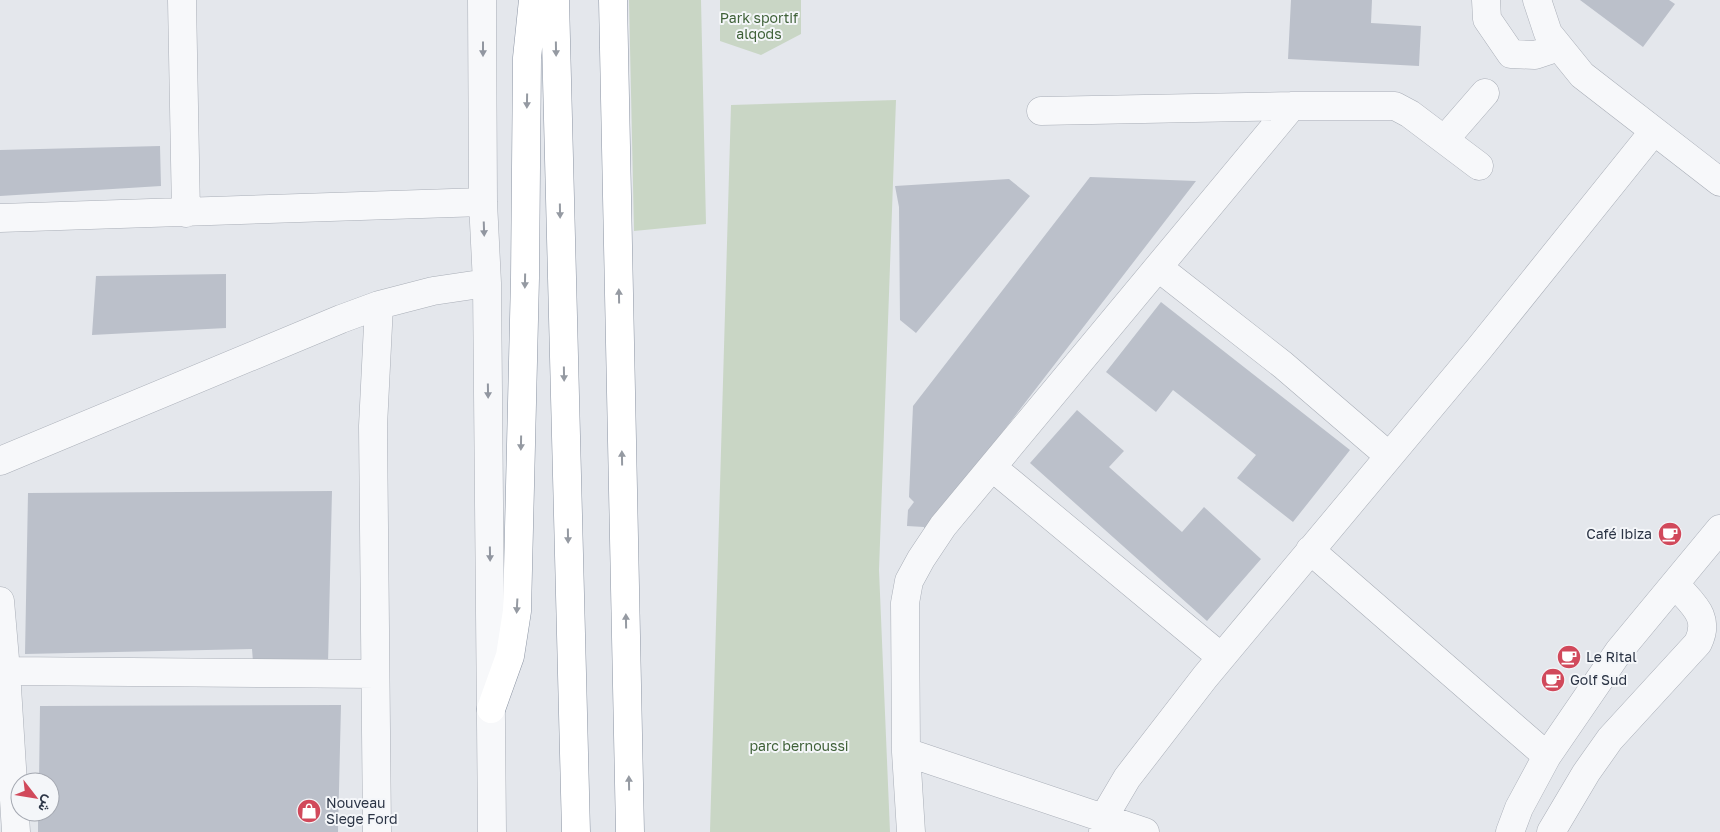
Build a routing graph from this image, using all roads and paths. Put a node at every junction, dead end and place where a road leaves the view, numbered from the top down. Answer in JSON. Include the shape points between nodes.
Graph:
{"nodes":[{"id":1,"x":182,"y":0,"type":"edge"},
{"id":2,"x":482,"y":0,"type":"edge"},
{"id":3,"x":533,"y":0,"type":"edge"},
{"id":4,"x":555,"y":0,"type":"edge"},
{"id":5,"x":613,"y":0,"type":"edge"},
{"id":6,"x":1486,"y":0,"type":"edge"},
{"id":7,"x":1537,"y":0,"type":"edge"},
{"id":8,"x":1559,"y":47,"type":"junction"},
{"id":9,"x":1485,"y":93,"type":"dead end"},
{"id":10,"x":1292,"y":106,"type":"junction"},
{"id":11,"x":1041,"y":111,"type":"dead end"},
{"id":12,"x":1654,"y":131,"type":"junction"},
{"id":13,"x":1445,"y":138,"type":"junction"},
{"id":14,"x":1479,"y":166,"type":"dead end"},
{"id":15,"x":1720,"y":182,"type":"edge"},
{"id":16,"x":483,"y":202,"type":"junction"},
{"id":17,"x":186,"y":213,"type":"junction"},
{"id":18,"x":0,"y":218,"type":"edge"},
{"id":19,"x":1159,"y":268,"type":"junction"},
{"id":20,"x":487,"y":283,"type":"junction"},
{"id":21,"x":379,"y":305,"type":"junction"},
{"id":22,"x":1389,"y":456,"type":"junction"},
{"id":23,"x":0,"y":462,"type":"edge"},
{"id":24,"x":992,"y":467,"type":"junction"},
{"id":25,"x":1720,"y":529,"type":"edge"},
{"id":26,"x":1310,"y":550,"type":"junction"},
{"id":27,"x":1675,"y":584,"type":"junction"},
{"id":28,"x":0,"y":601,"type":"edge"},
{"id":29,"x":3,"y":654,"type":"edge"},
{"id":30,"x":1221,"y":657,"type":"junction"},
{"id":31,"x":376,"y":674,"type":"junction"},
{"id":32,"x":491,"y":709,"type":"junction"},
{"id":33,"x":906,"y":752,"type":"junction"},
{"id":34,"x":1547,"y":756,"type":"junction"},
{"id":35,"x":1104,"y":825,"type":"edge"},
{"id":36,"x":16,"y":832,"type":"edge"},
{"id":37,"x":377,"y":832,"type":"edge"},
{"id":38,"x":492,"y":832,"type":"edge"},
{"id":39,"x":576,"y":832,"type":"edge"},
{"id":40,"x":630,"y":832,"type":"edge"},
{"id":41,"x":911,"y":832,"type":"edge"},
{"id":42,"x":1145,"y":832,"type":"edge"},
{"id":43,"x":1510,"y":832,"type":"edge"},
{"id":44,"x":1551,"y":832,"type":"edge"}],
"edges":[{"from":1,"to":17,"type":"street"},
{"from":2,"to":16,"type":"street","one_way":true},
{"from":3,"to":32,"type":"highway","one_way":true,"via":[[527,58],[516,611],[510,656]]},
{"from":4,"to":39,"type":"highway","one_way":true},
{"from":40,"to":5,"type":"highway","one_way":true},
{"from":6,"to":8,"type":"street","via":[[1487,19],[1511,54],[1535,55]]},
{"from":7,"to":8,"type":"street","via":[[1548,33]]},
{"from":8,"to":12,"type":"street","via":[[1582,75]]},
{"from":9,"to":13,"type":"street"},
{"from":10,"to":11,"type":"street"},
{"from":10,"to":13,"type":"street","via":[[1394,106]]},
{"from":10,"to":19,"type":"street"},
{"from":12,"to":15,"type":"street"},
{"from":12,"to":22,"type":"street"},
{"from":13,"to":14,"type":"street"},
{"from":16,"to":17,"type":"street"},
{"from":16,"to":20,"type":"street","one_way":true},
{"from":17,"to":18,"type":"street"},
{"from":19,"to":22,"type":"street","via":[[1283,365]]},
{"from":19,"to":24,"type":"street"},
{"from":20,"to":21,"type":"street","via":[[433,291]]},
{"from":20,"to":32,"type":"street","one_way":true},
{"from":21,"to":23,"type":"street"},
{"from":21,"to":31,"type":"street","via":[[373,426]]},
{"from":22,"to":26,"type":"street"},
{"from":24,"to":30,"type":"street"},
{"from":24,"to":33,"type":"street","via":[[943,526],[909,581],[905,603]]},
{"from":25,"to":27,"type":"street"},
{"from":26,"to":30,"type":"street"},
{"from":26,"to":34,"type":"street"},
{"from":27,"to":34,"type":"street","via":[[1619,651]]},
{"from":27,"to":44,"type":"street","via":[[1703,619],[1704,627],[1698,643],[1610,739]]},
{"from":28,"to":29,"type":"street"},
{"from":29,"to":31,"type":"street"},
{"from":29,"to":36,"type":"street"},
{"from":30,"to":35,"type":"street","via":[[1126,778]]},
{"from":31,"to":37,"type":"street"},
{"from":32,"to":38,"type":"street"},
{"from":33,"to":35,"type":"street"},
{"from":33,"to":41,"type":"street"},
{"from":34,"to":43,"type":"street"},
{"from":35,"to":42,"type":"street"}]}
